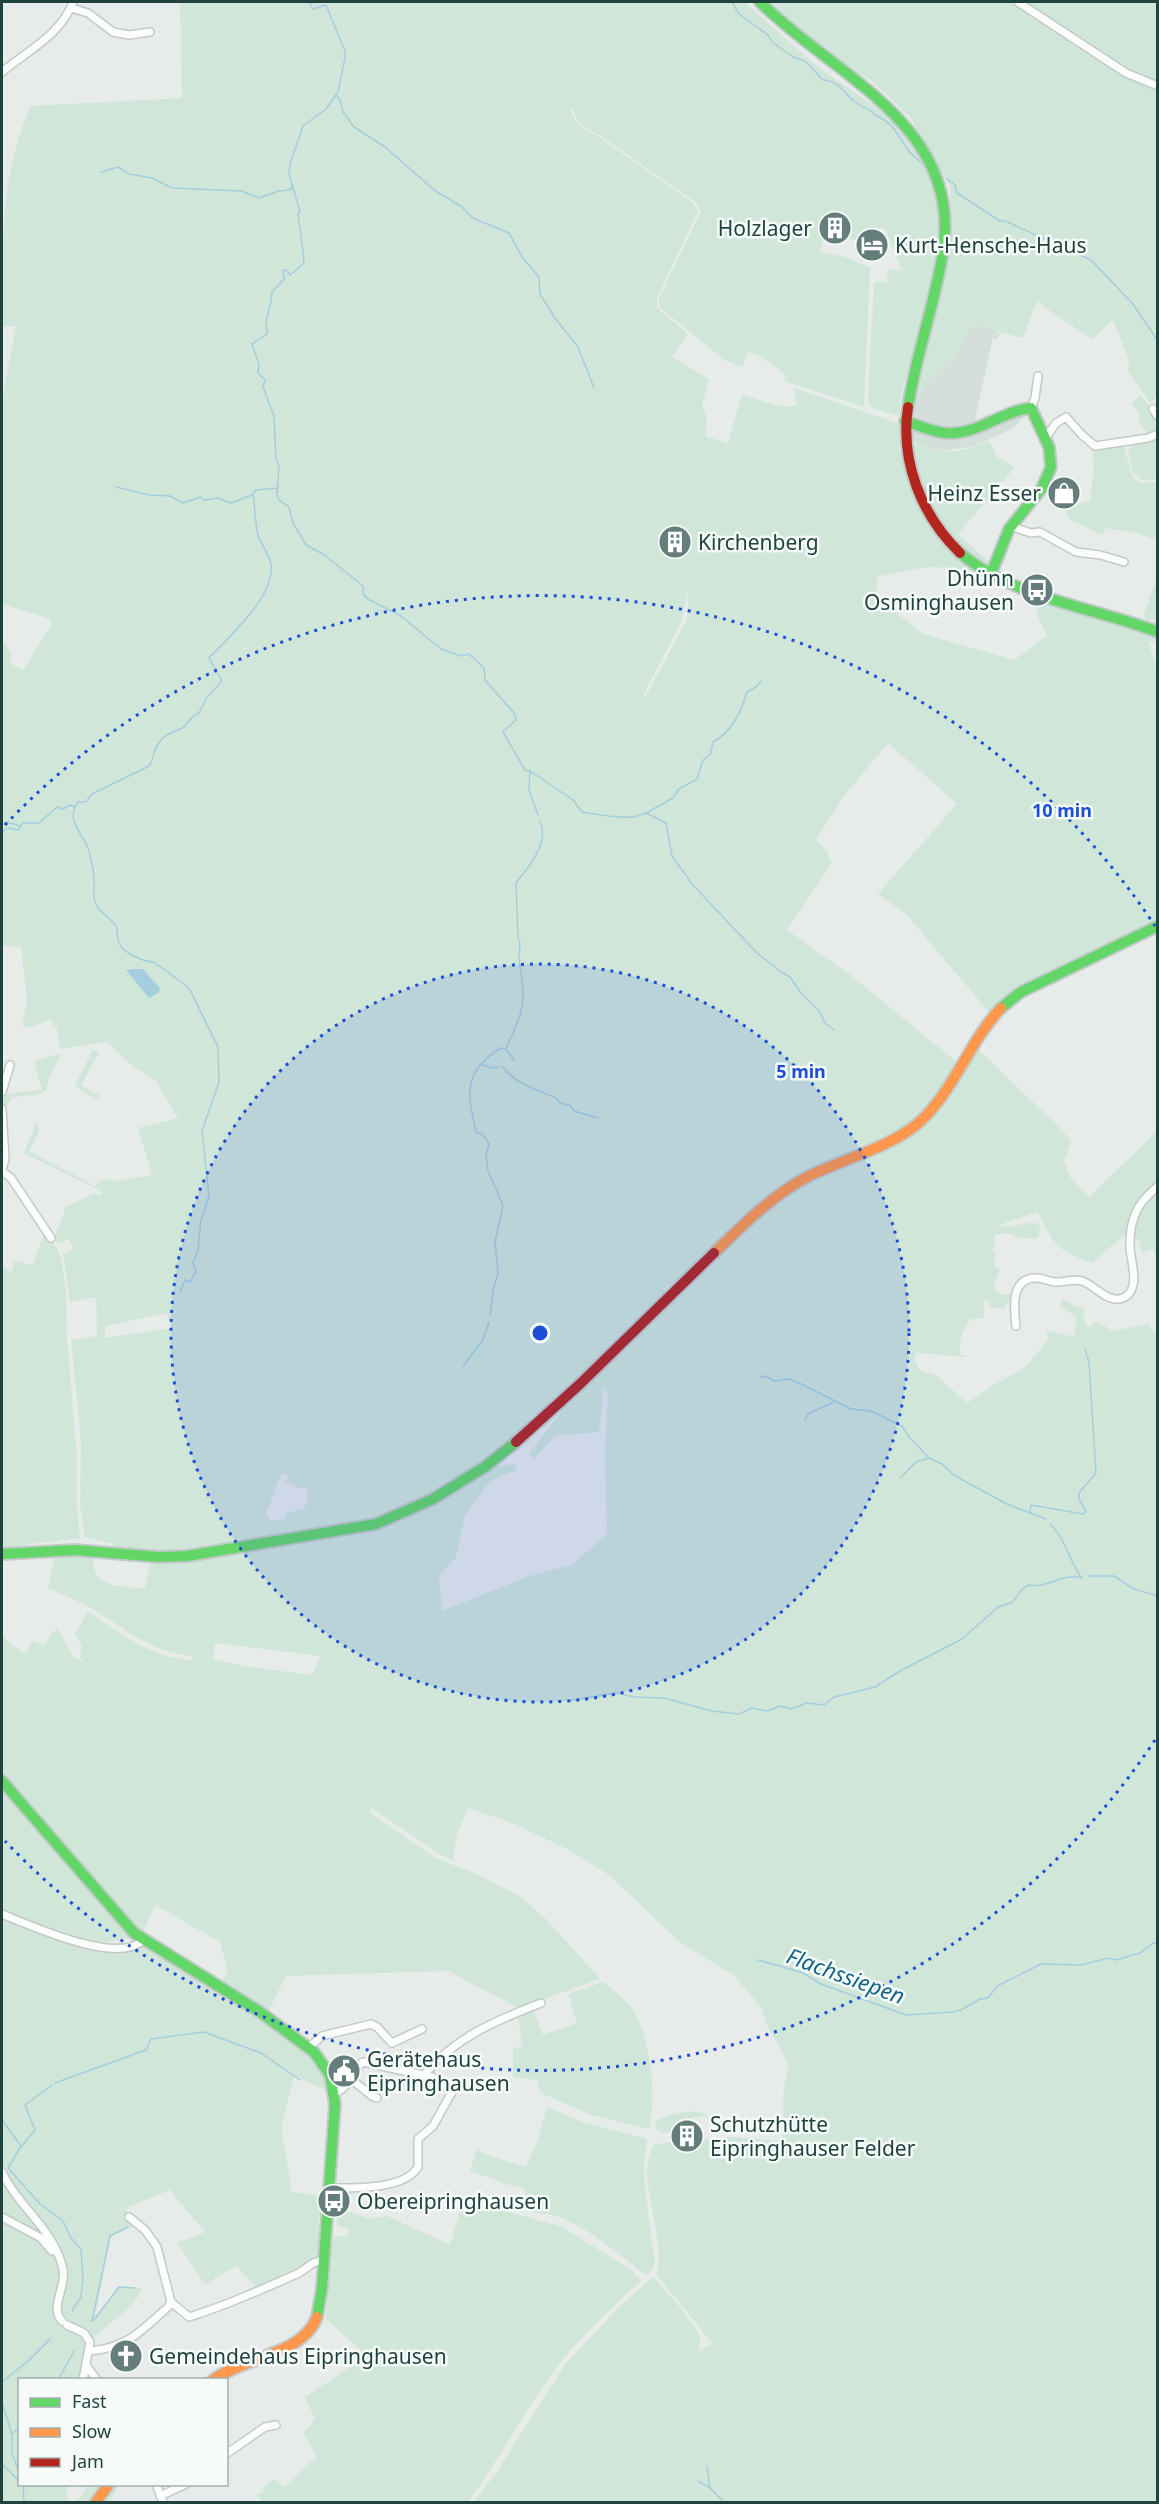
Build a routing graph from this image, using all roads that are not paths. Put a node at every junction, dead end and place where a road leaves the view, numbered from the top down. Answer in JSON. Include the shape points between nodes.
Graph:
{"nodes":[{"id":1,"x":760,"y":2,"type":"edge"},
{"id":2,"x":1018,"y":2,"type":"edge"},
{"id":3,"x":72,"y":5,"type":"edge"},
{"id":4,"x":150,"y":32,"type":"dead end"},
{"id":5,"x":2,"y":72,"type":"edge"},
{"id":6,"x":1158,"y":86,"type":"edge"},
{"id":7,"x":1038,"y":376,"type":"dead end"},
{"id":8,"x":1030,"y":408,"type":"junction"},
{"id":9,"x":1154,"y":409,"type":"dead end"},
{"id":10,"x":1158,"y":417,"type":"edge"},
{"id":11,"x":905,"y":421,"type":"junction"},
{"id":12,"x":1158,"y":434,"type":"edge"},
{"id":13,"x":1047,"y":436,"type":"junction"},
{"id":14,"x":1010,"y":526,"type":"junction"},
{"id":15,"x":1124,"y":562,"type":"dead end"},
{"id":16,"x":991,"y":574,"type":"junction"},
{"id":17,"x":1158,"y":632,"type":"edge"},
{"id":18,"x":1158,"y":926,"type":"edge"},
{"id":19,"x":10,"y":1065,"type":"dead end"},
{"id":20,"x":2,"y":1092,"type":"edge"},
{"id":21,"x":2,"y":1109,"type":"edge"},
{"id":22,"x":2,"y":1170,"type":"edge"},
{"id":23,"x":1158,"y":1186,"type":"edge"},
{"id":24,"x":51,"y":1238,"type":"dead end"},
{"id":25,"x":1016,"y":1326,"type":"dead end"},
{"id":26,"x":2,"y":1554,"type":"edge"},
{"id":27,"x":2,"y":1781,"type":"edge"},
{"id":28,"x":2,"y":1914,"type":"edge"},
{"id":29,"x":142,"y":1940,"type":"junction"},
{"id":30,"x":541,"y":2003,"type":"dead end"},
{"id":31,"x":422,"y":2029,"type":"dead end"},
{"id":32,"x":309,"y":2047,"type":"junction"},
{"id":33,"x":424,"y":2075,"type":"junction"},
{"id":34,"x":351,"y":2079,"type":"junction"},
{"id":35,"x":335,"y":2093,"type":"junction"},
{"id":36,"x":377,"y":2098,"type":"dead end"},
{"id":37,"x":2,"y":2172,"type":"edge"},
{"id":38,"x":329,"y":2188,"type":"junction"},
{"id":39,"x":2,"y":2217,"type":"edge"},
{"id":40,"x":129,"y":2217,"type":"dead end"},
{"id":41,"x":60,"y":2259,"type":"junction"},
{"id":42,"x":324,"y":2261,"type":"junction"},
{"id":43,"x":171,"y":2302,"type":"junction"},
{"id":44,"x":90,"y":2351,"type":"junction"},
{"id":45,"x":86,"y":2365,"type":"junction"},
{"id":46,"x":83,"y":2378,"type":"edge"},
{"id":47,"x":96,"y":2378,"type":"edge"},
{"id":48,"x":215,"y":2378,"type":"edge"},
{"id":49,"x":276,"y":2425,"type":"dead end"},
{"id":50,"x":228,"y":2453,"type":"edge"},
{"id":51,"x":108,"y":2486,"type":"edge"},
{"id":52,"x":183,"y":2486,"type":"edge"},
{"id":53,"x":161,"y":2499,"type":"edge"},
{"id":54,"x":96,"y":2502,"type":"edge"}],
"edges":[{"from":1,"to":11,"type":"main road","via":[[793,35],[903,119],[921,144],[939,185],[946,223],[944,257],[910,387]]},
{"from":2,"to":6,"type":"street","via":[[1126,73]]},
{"from":3,"to":4,"type":"street","via":[[113,32]]},
{"from":3,"to":5,"type":"street","via":[[51,34]]},
{"from":7,"to":8,"type":"street"},
{"from":8,"to":11,"type":"main road","via":[[956,434]]},
{"from":8,"to":13,"type":"main road"},
{"from":9,"to":10,"type":"street"},
{"from":11,"to":16,"type":"main road","via":[[906,453],[923,504],[951,545]]},
{"from":12,"to":13,"type":"street","via":[[1095,446],[1066,417],[1058,420]]},
{"from":13,"to":14,"type":"main road","via":[[1052,460],[1049,476]]},
{"from":14,"to":15,"type":"street","via":[[1040,532],[1076,552]]},
{"from":14,"to":16,"type":"main road"},
{"from":16,"to":17,"type":"main road","via":[[1029,591]]},
{"from":18,"to":26,"type":"main road","via":[[1005,1002],[916,1124],[777,1196],[548,1414],[450,1490],[376,1524],[187,1556],[75,1550]]},
{"from":19,"to":20,"type":"street"},
{"from":21,"to":22,"type":"street"},
{"from":22,"to":24,"type":"street"},
{"from":23,"to":25,"type":"street","via":[[1134,1215],[1131,1256],[1135,1268],[1128,1293],[1116,1298],[1105,1296],[1079,1280],[1031,1279],[1023,1283],[1016,1295]]},
{"from":27,"to":29,"type":"main road"},
{"from":28,"to":29,"type":"street","via":[[92,1946],[128,1947]]},
{"from":29,"to":32,"type":"main road"},
{"from":30,"to":33,"type":"street","via":[[486,2025],[441,2055]]},
{"from":31,"to":32,"type":"street","via":[[392,2043],[371,2024],[322,2036]]},
{"from":32,"to":35,"type":"main road","via":[[327,2068]]},
{"from":33,"to":34,"type":"street","via":[[363,2062]]},
{"from":33,"to":38,"type":"street","via":[[432,2076],[452,2092],[433,2126],[418,2139],[416,2170],[395,2182]]},
{"from":34,"to":35,"type":"street"},
{"from":34,"to":36,"type":"street"},
{"from":35,"to":38,"type":"main road"},
{"from":37,"to":41,"type":"street","via":[[38,2219]]},
{"from":38,"to":42,"type":"main road"},
{"from":39,"to":41,"type":"street","via":[[41,2238]]},
{"from":40,"to":43,"type":"street","via":[[157,2247]]},
{"from":41,"to":44,"type":"street","via":[[65,2278],[57,2312],[64,2323],[88,2337]]},
{"from":42,"to":43,"type":"street","via":[[316,2261],[303,2271],[224,2306],[189,2317]]},
{"from":42,"to":48,"type":"main road","via":[[320,2309],[306,2336],[285,2349]]},
{"from":43,"to":44,"type":"street","via":[[128,2342]]},
{"from":44,"to":45,"type":"street"},
{"from":45,"to":46,"type":"street"},
{"from":45,"to":47,"type":"street"},
{"from":49,"to":50,"type":"street","via":[[264,2427]]},
{"from":51,"to":54,"type":"main road"},
{"from":52,"to":53,"type":"street"}]}
